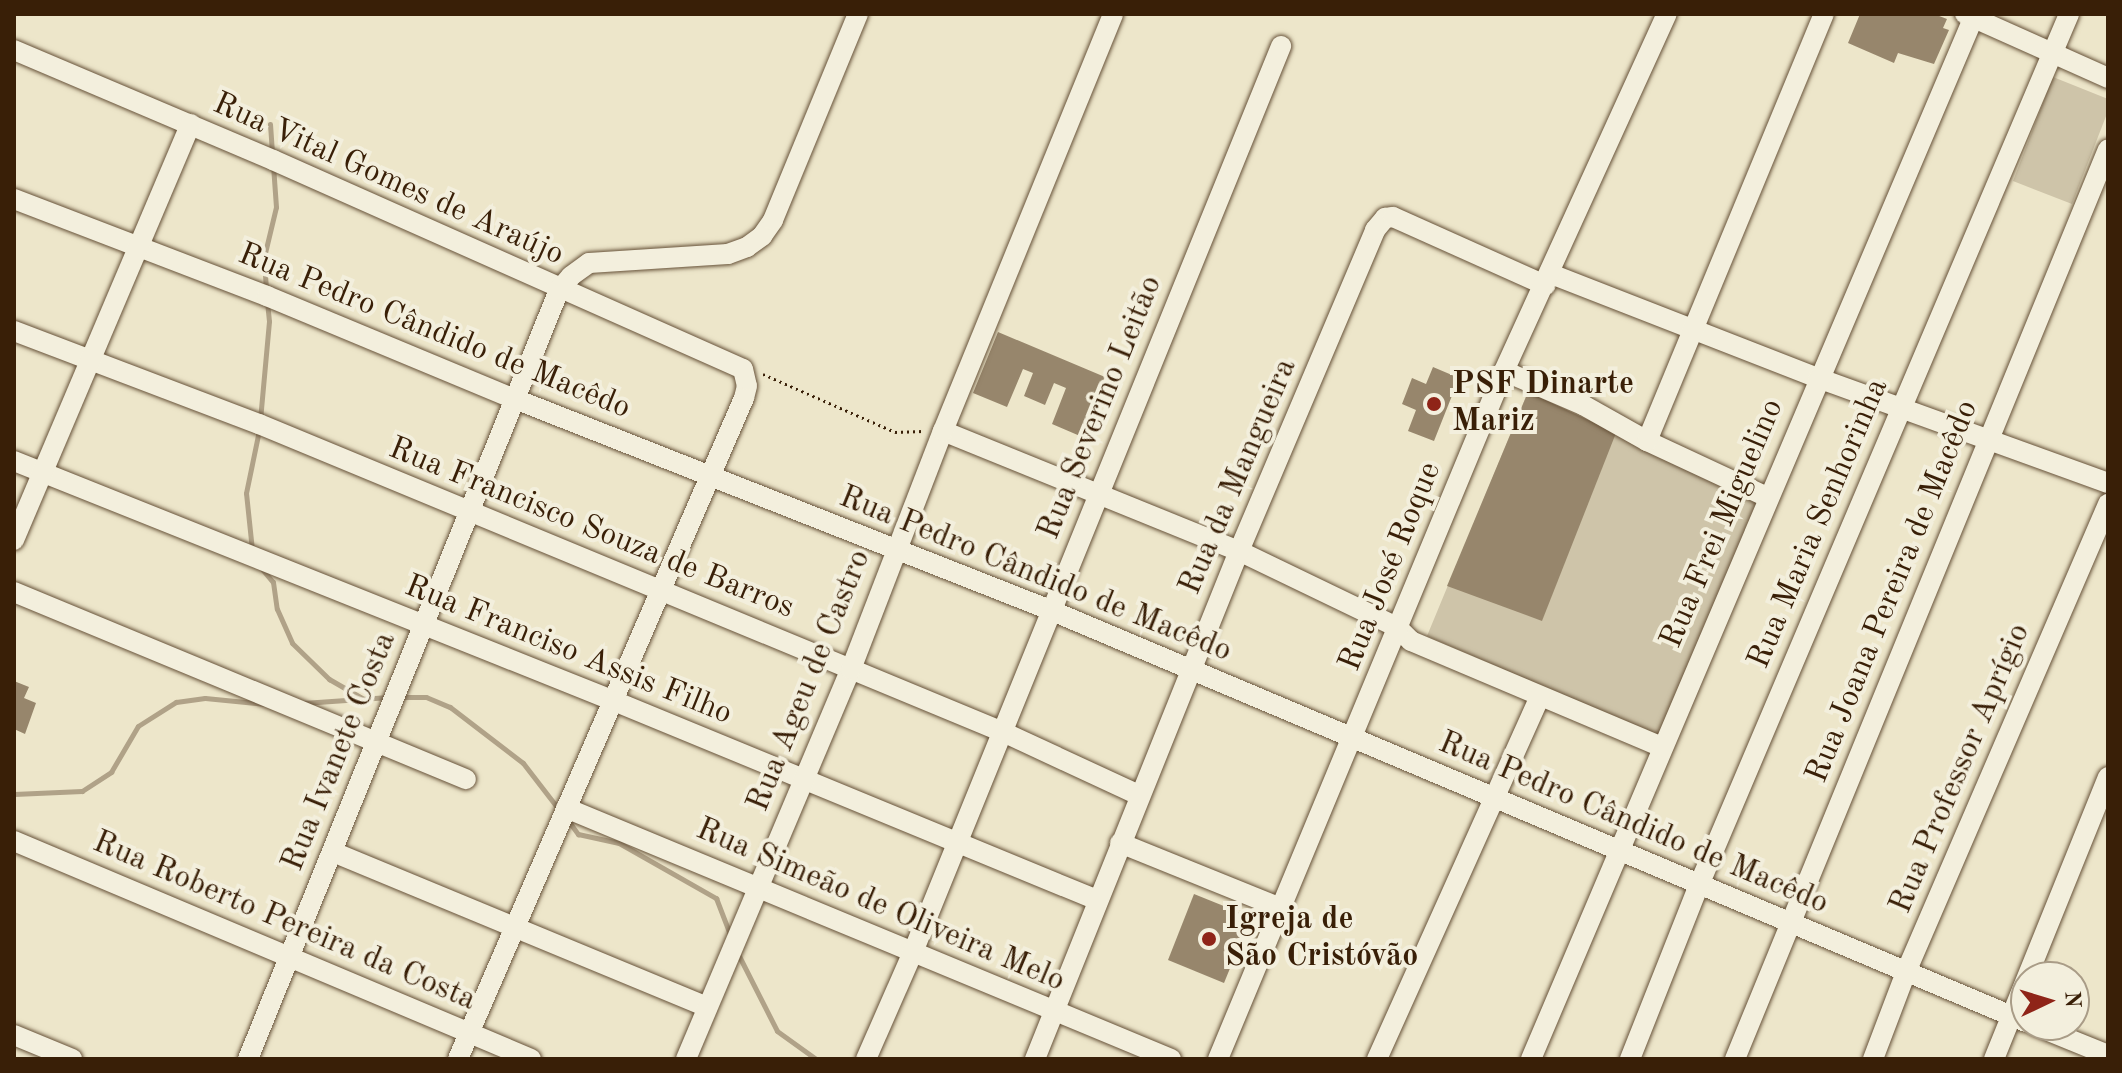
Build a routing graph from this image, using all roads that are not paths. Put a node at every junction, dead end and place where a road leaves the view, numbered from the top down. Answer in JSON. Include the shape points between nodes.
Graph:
{"nodes":[{"id":1,"x":858,"y":14,"type":"edge"},
{"id":2,"x":1113,"y":14,"type":"edge"},
{"id":3,"x":1667,"y":14,"type":"edge"},
{"id":4,"x":1824,"y":14,"type":"edge"},
{"id":5,"x":2069,"y":14,"type":"edge"},
{"id":6,"x":1971,"y":15,"type":"edge"},
{"id":7,"x":1281,"y":46,"type":"dead end"},
{"id":8,"x":14,"y":50,"type":"edge"},
{"id":9,"x":2052,"y":55,"type":"junction"},
{"id":10,"x":2108,"y":78,"type":"edge"},
{"id":11,"x":191,"y":124,"type":"junction"},
{"id":12,"x":2108,"y":149,"type":"edge"},
{"id":13,"x":14,"y":199,"type":"edge"},
{"id":14,"x":141,"y":246,"type":"junction"},
{"id":15,"x":1548,"y":279,"type":"junction"},
{"id":16,"x":559,"y":290,"type":"junction"},
{"id":17,"x":1693,"y":327,"type":"junction"},
{"id":18,"x":14,"y":331,"type":"edge"},
{"id":19,"x":92,"y":361,"type":"junction"},
{"id":20,"x":1504,"y":371,"type":"junction"},
{"id":21,"x":1818,"y":378,"type":"junction"},
{"id":22,"x":515,"y":399,"type":"junction"},
{"id":23,"x":1901,"y":408,"type":"junction"},
{"id":24,"x":943,"y":431,"type":"junction"},
{"id":25,"x":1647,"y":441,"type":"junction"},
{"id":26,"x":1987,"y":442,"type":"junction"},
{"id":27,"x":14,"y":461,"type":"edge"},
{"id":28,"x":43,"y":472,"type":"junction"},
{"id":29,"x":708,"y":475,"type":"junction"},
{"id":30,"x":2108,"y":483,"type":"edge"},
{"id":31,"x":1098,"y":495,"type":"junction"},
{"id":32,"x":1767,"y":497,"type":"junction"},
{"id":33,"x":2108,"y":504,"type":"edge"},
{"id":34,"x":471,"y":513,"type":"junction"},
{"id":35,"x":14,"y":540,"type":"edge"},
{"id":36,"x":897,"y":549,"type":"junction"},
{"id":37,"x":1239,"y":551,"type":"junction"},
{"id":38,"x":659,"y":590,"type":"junction"},
{"id":39,"x":14,"y":592,"type":"edge"},
{"id":40,"x":1050,"y":610,"type":"junction"},
{"id":41,"x":425,"y":624,"type":"junction"},
{"id":42,"x":1397,"y":627,"type":"junction"},
{"id":43,"x":851,"y":669,"type":"junction"},
{"id":44,"x":1191,"y":672,"type":"junction"},
{"id":45,"x":1540,"y":697,"type":"junction"},
{"id":46,"x":614,"y":701,"type":"junction"},
{"id":47,"x":1003,"y":732,"type":"junction"},
{"id":48,"x":1353,"y":738,"type":"junction"},
{"id":49,"x":377,"y":741,"type":"junction"},
{"id":50,"x":1662,"y":747,"type":"junction"},
{"id":51,"x":2108,"y":777,"type":"edge"},
{"id":52,"x":466,"y":779,"type":"dead end"},
{"id":53,"x":805,"y":781,"type":"junction"},
{"id":54,"x":1139,"y":795,"type":"junction"},
{"id":55,"x":1491,"y":798,"type":"junction"},
{"id":56,"x":566,"y":808,"type":"junction"},
{"id":57,"x":14,"y":841,"type":"edge"},
{"id":58,"x":1120,"y":843,"type":"junction"},
{"id":59,"x":956,"y":844,"type":"junction"},
{"id":60,"x":1618,"y":851,"type":"junction"},
{"id":61,"x":333,"y":852,"type":"junction"},
{"id":62,"x":1699,"y":885,"type":"junction"},
{"id":63,"x":758,"y":887,"type":"junction"},
{"id":64,"x":1097,"y":900,"type":"junction"},
{"id":65,"x":1281,"y":908,"type":"junction"},
{"id":66,"x":1790,"y":922,"type":"junction"},
{"id":67,"x":515,"y":927,"type":"junction"},
{"id":68,"x":913,"y":952,"type":"junction"},
{"id":69,"x":288,"y":959,"type":"junction"},
{"id":70,"x":2039,"y":961,"type":"edge"},
{"id":71,"x":1906,"y":972,"type":"junction"},
{"id":72,"x":707,"y":1007,"type":"junction"},
{"id":73,"x":1053,"y":1012,"type":"junction"},
{"id":74,"x":2010,"y":1015,"type":"edge"},
{"id":75,"x":469,"y":1032,"type":"junction"},
{"id":76,"x":2010,"y":1032,"type":"edge"},
{"id":77,"x":14,"y":1035,"type":"edge"},
{"id":78,"x":2073,"y":1041,"type":"edge"},
{"id":79,"x":2108,"y":1055,"type":"edge"},
{"id":80,"x":72,"y":1059,"type":"edge"},
{"id":81,"x":248,"y":1059,"type":"edge"},
{"id":82,"x":458,"y":1059,"type":"edge"},
{"id":83,"x":531,"y":1059,"type":"edge"},
{"id":84,"x":686,"y":1059,"type":"edge"},
{"id":85,"x":866,"y":1059,"type":"edge"},
{"id":86,"x":1035,"y":1059,"type":"edge"},
{"id":87,"x":1171,"y":1059,"type":"edge"},
{"id":88,"x":1218,"y":1059,"type":"edge"},
{"id":89,"x":1377,"y":1059,"type":"edge"},
{"id":90,"x":1531,"y":1059,"type":"edge"},
{"id":91,"x":1630,"y":1059,"type":"edge"},
{"id":92,"x":1735,"y":1059,"type":"edge"},
{"id":93,"x":1873,"y":1059,"type":"edge"},
{"id":94,"x":1994,"y":1059,"type":"edge"}],
"edges":[{"from":1,"to":16,"type":"street","via":[[762,236],[728,254],[589,263]]},
{"from":2,"to":24,"type":"street","name":"Rua Ageu de Castro"},
{"from":3,"to":15,"type":"street","name":"Rua José Roque"},
{"from":4,"to":17,"type":"street"},
{"from":5,"to":9,"type":"street","name":"Rua Maria Senhorinha"},
{"from":6,"to":9,"type":"street"},
{"from":6,"to":21,"type":"street","name":"Rua Frei Miguelino"},
{"from":7,"to":31,"type":"street","name":"Rua Severino Leitão"},
{"from":8,"to":11,"type":"street","name":"Rua Vital Gomes de Araújo"},
{"from":9,"to":10,"type":"street"},
{"from":9,"to":23,"type":"street","name":"Rua Maria Senhorinha"},
{"from":11,"to":14,"type":"street"},
{"from":11,"to":16,"type":"street","name":"Rua Vital Gomes de Araújo"},
{"from":12,"to":26,"type":"street","name":"Rua Joana Pereira de Macêdo"},
{"from":13,"to":14,"type":"street","name":"Rua Pedro Cândido de Macêdo"},
{"from":14,"to":19,"type":"street"},
{"from":14,"to":22,"type":"street","name":"Rua Pedro Cândido de Macêdo"},
{"from":15,"to":17,"type":"street"},
{"from":15,"to":20,"type":"street","name":"Rua José Roque"},
{"from":15,"to":37,"type":"street","name":"Rua da Mangueira","via":[[1385,218],[1375,230]]},
{"from":16,"to":22,"type":"street","name":"Rua Ivanete Costa"},
{"from":16,"to":29,"type":"street","name":"Rua Vital Gomes de Araújo","via":[[737,363],[746,378],[744,398]]},
{"from":17,"to":21,"type":"street"},
{"from":17,"to":25,"type":"street"},
{"from":18,"to":19,"type":"street","name":"Rua Francisco Souza de Barros"},
{"from":19,"to":28,"type":"street"},
{"from":19,"to":34,"type":"street","name":"Rua Francisco Souza de Barros"},
{"from":20,"to":25,"type":"street","via":[[1583,405]]},
{"from":20,"to":42,"type":"street","name":"Rua José Roque"},
{"from":21,"to":23,"type":"street"},
{"from":21,"to":32,"type":"street","name":"Rua Frei Miguelino"},
{"from":22,"to":29,"type":"street","name":"Rua Pedro Cândido de Macêdo"},
{"from":22,"to":34,"type":"street","name":"Rua Ivanete Costa"},
{"from":23,"to":26,"type":"street"},
{"from":23,"to":62,"type":"street","name":"Rua Maria Senhorinha"},
{"from":24,"to":31,"type":"street"},
{"from":24,"to":36,"type":"street","name":"Rua Ageu de Castro"},
{"from":25,"to":32,"type":"street"},
{"from":26,"to":30,"type":"street"},
{"from":26,"to":66,"type":"street","name":"Rua Joana Pereira de Macêdo"},
{"from":27,"to":28,"type":"street","name":"Rua Franciso Assis Filho"},
{"from":28,"to":35,"type":"street"},
{"from":28,"to":41,"type":"street","name":"Rua Franciso Assis Filho"},
{"from":29,"to":36,"type":"street","name":"Rua Pedro Cândido de Macêdo"},
{"from":29,"to":38,"type":"street"},
{"from":31,"to":37,"type":"street"},
{"from":31,"to":40,"type":"street","name":"Rua Severino Leitão"},
{"from":32,"to":50,"type":"street","name":"Rua Frei Miguelino"},
{"from":33,"to":71,"type":"street","name":"Rua Professor Aprígio"},
{"from":34,"to":38,"type":"street","name":"Rua Francisco Souza de Barros"},
{"from":34,"to":41,"type":"street","name":"Rua Ivanete Costa"},
{"from":36,"to":40,"type":"street","name":"Rua Pedro Cândido de Macêdo"},
{"from":36,"to":43,"type":"street","name":"Rua Ageu de Castro"},
{"from":37,"to":42,"type":"street"},
{"from":37,"to":44,"type":"street","name":"Rua da Mangueira"},
{"from":38,"to":43,"type":"street","name":"Rua Francisco Souza de Barros"},
{"from":38,"to":46,"type":"street"},
{"from":39,"to":49,"type":"street"},
{"from":40,"to":44,"type":"street","name":"Rua Pedro Cândido de Macêdo"},
{"from":40,"to":47,"type":"street","name":"Rua Severino Leitão"},
{"from":41,"to":46,"type":"street","name":"Rua Franciso Assis Filho"},
{"from":41,"to":49,"type":"street","name":"Rua Ivanete Costa"},
{"from":42,"to":45,"type":"street","via":[[1411,641]]},
{"from":42,"to":48,"type":"street","name":"Rua José Roque"},
{"from":43,"to":47,"type":"street","name":"Rua Francisco Souza de Barros"},
{"from":43,"to":53,"type":"street","name":"Rua Ageu de Castro"},
{"from":44,"to":48,"type":"street","name":"Rua Pedro Cândido de Macêdo"},
{"from":44,"to":54,"type":"street","name":"Rua da Mangueira"},
{"from":45,"to":50,"type":"street"},
{"from":45,"to":55,"type":"street"},
{"from":46,"to":53,"type":"street","name":"Rua Franciso Assis Filho"},
{"from":46,"to":56,"type":"street"},
{"from":47,"to":54,"type":"street","name":"Rua Francisco Souza de Barros"},
{"from":47,"to":59,"type":"street","name":"Rua Severino Leitão"},
{"from":48,"to":55,"type":"street","name":"Rua Pedro Cândido de Macêdo"},
{"from":48,"to":65,"type":"street","name":"Rua José Roque"},
{"from":49,"to":52,"type":"street"},
{"from":49,"to":61,"type":"street","name":"Rua Ivanete Costa"},
{"from":50,"to":60,"type":"street","name":"Rua Frei Miguelino"},
{"from":51,"to":70,"type":"street"},
{"from":53,"to":59,"type":"street","name":"Rua Franciso Assis Filho"},
{"from":53,"to":63,"type":"street","name":"Rua Ageu de Castro"},
{"from":54,"to":58,"type":"street","name":"Rua da Mangueira"},
{"from":55,"to":60,"type":"street","name":"Rua Pedro Cândido de Macêdo"},
{"from":55,"to":89,"type":"street"},
{"from":56,"to":63,"type":"street","name":"Rua Simeão de Oliveira Melo"},
{"from":56,"to":67,"type":"street"},
{"from":57,"to":69,"type":"street","name":"Rua Roberto Pereira da Costa"},
{"from":58,"to":64,"type":"street","name":"Rua da Mangueira"},
{"from":58,"to":65,"type":"street"},
{"from":59,"to":64,"type":"street","name":"Rua Franciso Assis Filho"},
{"from":59,"to":68,"type":"street","name":"Rua Severino Leitão"},
{"from":60,"to":62,"type":"street","name":"Rua Pedro Cândido de Macêdo"},
{"from":60,"to":90,"type":"street","name":"Rua Frei Miguelino"},
{"from":61,"to":67,"type":"street"},
{"from":61,"to":69,"type":"street","name":"Rua Ivanete Costa"},
{"from":62,"to":66,"type":"street","name":"Rua Pedro Cândido de Macêdo"},
{"from":62,"to":91,"type":"street","name":"Rua Maria Senhorinha"},
{"from":63,"to":68,"type":"street","name":"Rua Simeão de Oliveira Melo"},
{"from":63,"to":72,"type":"street","name":"Rua Ageu de Castro"},
{"from":64,"to":73,"type":"street","name":"Rua da Mangueira"},
{"from":65,"to":88,"type":"street","name":"Rua José Roque"},
{"from":66,"to":71,"type":"street","name":"Rua Pedro Cândido de Macêdo"},
{"from":66,"to":92,"type":"street","name":"Rua Joana Pereira de Macêdo"},
{"from":67,"to":72,"type":"street"},
{"from":67,"to":75,"type":"street"},
{"from":68,"to":73,"type":"street","name":"Rua Simeão de Oliveira Melo"},
{"from":68,"to":85,"type":"street","name":"Rua Severino Leitão"},
{"from":69,"to":75,"type":"street","name":"Rua Roberto Pereira da Costa"},
{"from":69,"to":81,"type":"street","name":"Rua Ivanete Costa"},
{"from":71,"to":74,"type":"street","name":"Rua Pedro Cândido de Macêdo"},
{"from":71,"to":93,"type":"street","name":"Rua Professor Aprígio"},
{"from":72,"to":84,"type":"street","name":"Rua Ageu de Castro"},
{"from":73,"to":86,"type":"street","name":"Rua da Mangueira"},
{"from":73,"to":87,"type":"street","name":"Rua Simeão de Oliveira Melo"},
{"from":75,"to":82,"type":"street"},
{"from":75,"to":83,"type":"street","name":"Rua Roberto Pereira da Costa"},
{"from":76,"to":94,"type":"street"},
{"from":77,"to":80,"type":"street"},
{"from":78,"to":79,"type":"street"}]}
